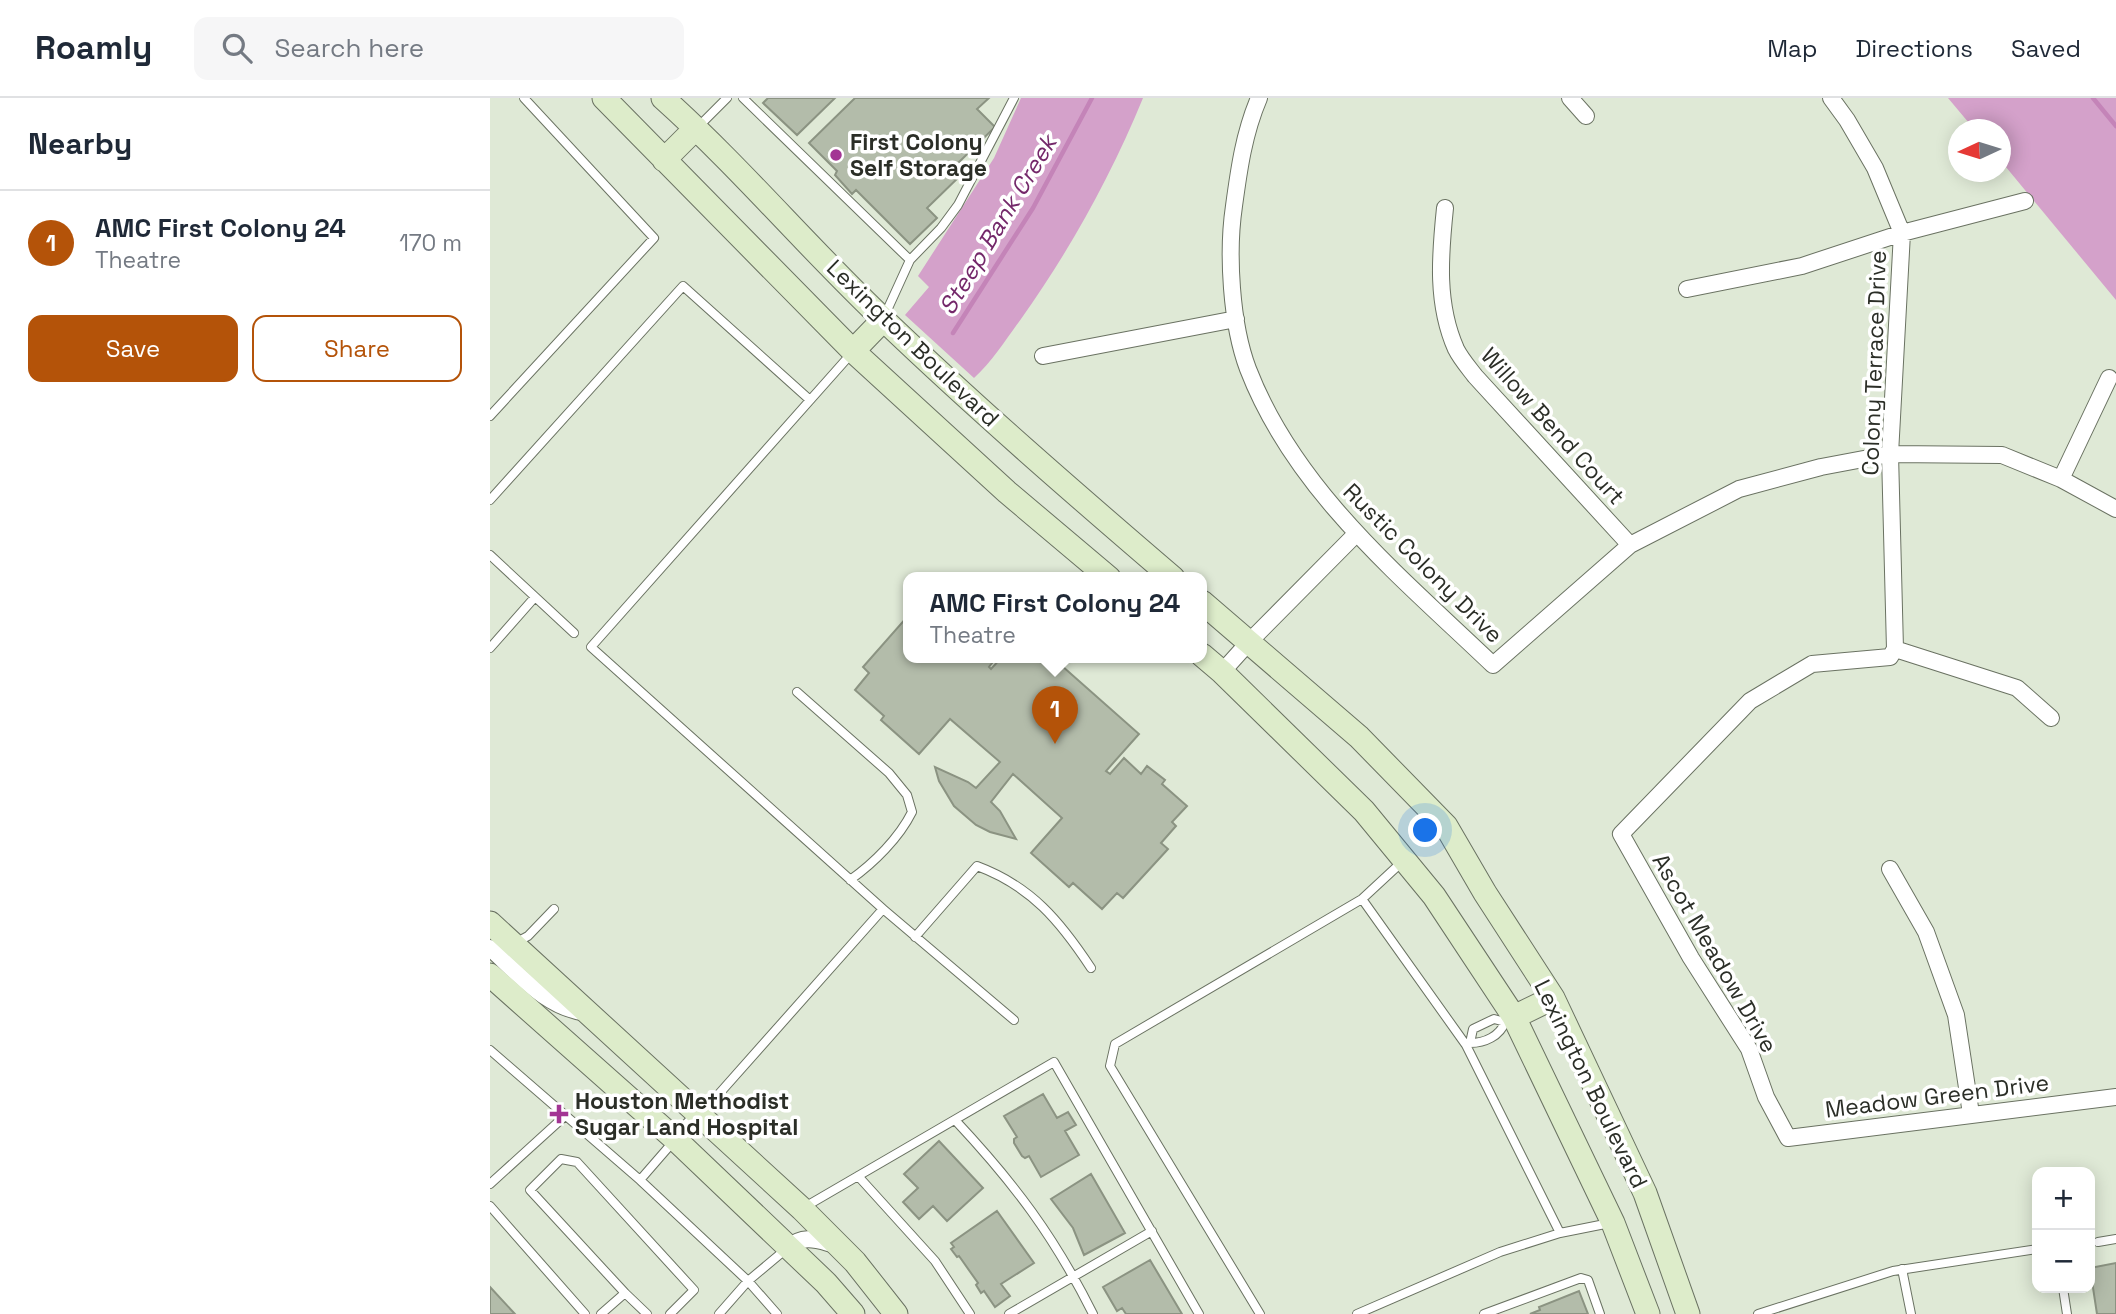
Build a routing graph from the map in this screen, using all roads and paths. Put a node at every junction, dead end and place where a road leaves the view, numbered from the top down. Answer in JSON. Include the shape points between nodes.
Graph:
{"nodes":[{"id":1,"x":524,"y":98,"type":"edge"},
{"id":2,"x":604,"y":98,"type":"edge"},
{"id":3,"x":663,"y":98,"type":"edge"},
{"id":4,"x":727,"y":98,"type":"edge"},
{"id":5,"x":743,"y":98,"type":"edge"},
{"id":6,"x":1014,"y":98,"type":"edge"},
{"id":7,"x":1259,"y":98,"type":"edge"},
{"id":8,"x":1570,"y":98,"type":"edge"},
{"id":9,"x":1831,"y":98,"type":"edge"},
{"id":10,"x":1586,"y":116,"type":"dead end"},
{"id":11,"x":696,"y":128,"type":"junction"},
{"id":12,"x":664,"y":160,"type":"junction"},
{"id":13,"x":2025,"y":201,"type":"dead end"},
{"id":14,"x":1444,"y":208,"type":"dead end"},
{"id":15,"x":1902,"y":233,"type":"junction"},
{"id":16,"x":911,"y":260,"type":"junction"},
{"id":17,"x":1686,"y":289,"type":"dead end"},
{"id":18,"x":1236,"y":319,"type":"junction"},
{"id":19,"x":883,"y":320,"type":"junction"},
{"id":20,"x":853,"y":351,"type":"junction"},
{"id":21,"x":1042,"y":356,"type":"dead end"},
{"id":22,"x":2109,"y":378,"type":"dead end"},
{"id":23,"x":810,"y":400,"type":"junction"},
{"id":24,"x":490,"y":416,"type":"edge"},
{"id":25,"x":1890,"y":454,"type":"junction"},
{"id":26,"x":2061,"y":479,"type":"junction"},
{"id":27,"x":490,"y":500,"type":"edge"},
{"id":28,"x":2116,"y":509,"type":"edge"},
{"id":29,"x":1356,"y":534,"type":"junction"},
{"id":30,"x":1630,"y":545,"type":"junction"},
{"id":31,"x":490,"y":555,"type":"edge"},
{"id":32,"x":1102,"y":572,"type":"edge"},
{"id":33,"x":1166,"y":572,"type":"edge"},
{"id":34,"x":535,"y":597,"type":"junction"},
{"id":35,"x":1207,"y":606,"type":"edge"},
{"id":36,"x":574,"y":633,"type":"dead end"},
{"id":37,"x":1249,"y":642,"type":"junction"},
{"id":38,"x":490,"y":648,"type":"edge"},
{"id":39,"x":1895,"y":649,"type":"junction"},
{"id":40,"x":1207,"y":659,"type":"edge"},
{"id":41,"x":1222,"y":672,"type":"junction"},
{"id":42,"x":797,"y":692,"type":"dead end"},
{"id":43,"x":2051,"y":718,"type":"dead end"},
{"id":44,"x":1405,"y":860,"type":"junction"},
{"id":45,"x":1890,"y":869,"type":"dead end"},
{"id":46,"x":850,"y":880,"type":"junction"},
{"id":47,"x":1362,"y":899,"type":"junction"},
{"id":48,"x":554,"y":909,"type":"dead end"},
{"id":49,"x":883,"y":909,"type":"junction"},
{"id":50,"x":490,"y":923,"type":"edge"},
{"id":51,"x":915,"y":937,"type":"junction"},
{"id":52,"x":501,"y":946,"type":"edge"},
{"id":53,"x":1091,"y":968,"type":"dead end"},
{"id":54,"x":490,"y":975,"type":"edge"},
{"id":55,"x":1553,"y":998,"type":"junction"},
{"id":56,"x":1509,"y":1019,"type":"junction"},
{"id":57,"x":1013,"y":1020,"type":"dead end"},
{"id":58,"x":1468,"y":1044,"type":"junction"},
{"id":59,"x":490,"y":1049,"type":"edge"},
{"id":60,"x":2116,"y":1097,"type":"edge"},
{"id":61,"x":1971,"y":1114,"type":"junction"},
{"id":62,"x":566,"y":1115,"type":"junction"},
{"id":63,"x":700,"y":1115,"type":"junction"},
{"id":64,"x":1776,"y":1117,"type":"joint"},
{"id":65,"x":955,"y":1120,"type":"junction"},
{"id":66,"x":676,"y":1140,"type":"junction"},
{"id":67,"x":858,"y":1176,"type":"junction"},
{"id":68,"x":640,"y":1180,"type":"junction"},
{"id":69,"x":490,"y":1184,"type":"edge"},
{"id":70,"x":490,"y":1206,"type":"edge"},
{"id":71,"x":802,"y":1209,"type":"junction"},
{"id":72,"x":1613,"y":1223,"type":"junction"},
{"id":73,"x":1152,"y":1231,"type":"junction"},
{"id":74,"x":1560,"y":1233,"type":"junction"},
{"id":75,"x":2116,"y":1239,"type":"edge"},
{"id":76,"x":2098,"y":1242,"type":"dead end"},
{"id":77,"x":839,"y":1246,"type":"junction"},
{"id":78,"x":788,"y":1248,"type":"junction"},
{"id":79,"x":2032,"y":1250,"type":"edge"},
{"id":80,"x":1902,"y":1269,"type":"junction"},
{"id":81,"x":1074,"y":1276,"type":"junction"},
{"id":82,"x":748,"y":1281,"type":"junction"},
{"id":83,"x":625,"y":1293,"type":"junction"},
{"id":84,"x":2064,"y":1293,"type":"edge"},
{"id":85,"x":585,"y":1314,"type":"edge"},
{"id":86,"x":601,"y":1314,"type":"edge"},
{"id":87,"x":647,"y":1314,"type":"edge"},
{"id":88,"x":670,"y":1314,"type":"edge"},
{"id":89,"x":719,"y":1314,"type":"edge"},
{"id":90,"x":777,"y":1314,"type":"edge"},
{"id":91,"x":853,"y":1314,"type":"edge"},
{"id":92,"x":896,"y":1314,"type":"edge"},
{"id":93,"x":970,"y":1314,"type":"edge"},
{"id":94,"x":1009,"y":1314,"type":"edge"},
{"id":95,"x":1093,"y":1314,"type":"edge"},
{"id":96,"x":1199,"y":1314,"type":"edge"},
{"id":97,"x":1260,"y":1314,"type":"edge"},
{"id":98,"x":1357,"y":1314,"type":"edge"},
{"id":99,"x":1484,"y":1314,"type":"edge"},
{"id":100,"x":1600,"y":1314,"type":"edge"},
{"id":101,"x":1648,"y":1314,"type":"edge"},
{"id":102,"x":1688,"y":1314,"type":"edge"},
{"id":103,"x":1758,"y":1314,"type":"edge"},
{"id":104,"x":1910,"y":1314,"type":"edge"},
{"id":105,"x":2067,"y":1314,"type":"edge"}],
"edges":[{"from":1,"to":24,"type":"lane","via":[[654,238]]},
{"from":2,"to":12,"type":"main road","name":"Lexington Boulevard"},
{"from":3,"to":11,"type":"main road","name":"Lexington Boulevard"},
{"from":4,"to":11,"type":"lane"},
{"from":5,"to":16,"type":"lane"},
{"from":6,"to":16,"type":"lane","via":[[958,205]]},
{"from":7,"to":18,"type":"street","name":"Rustic Colony Drive","via":[[1242,150],[1231,227]]},
{"from":8,"to":10,"type":"street"},
{"from":9,"to":15,"type":"street","name":"Colony Terrace Drive","via":[[1875,168]]},
{"from":11,"to":12,"type":"main road"},
{"from":11,"to":19,"type":"main road","name":"Lexington Boulevard"},
{"from":12,"to":20,"type":"main road","name":"Lexington Boulevard"},
{"from":13,"to":15,"type":"street"},
{"from":14,"to":30,"type":"street","name":"Willow Bend Court","via":[[1440,285],[1457,351]]},
{"from":15,"to":17,"type":"street","via":[[1802,266]]},
{"from":15,"to":25,"type":"street","name":"Colony Terrace Drive"},
{"from":16,"to":19,"type":"lane"},
{"from":18,"to":21,"type":"street"},
{"from":18,"to":29,"type":"street","name":"Rustic Colony Drive","via":[[1247,366],[1266,411],[1317,487]]},
{"from":19,"to":20,"type":"main road"},
{"from":19,"to":33,"type":"main road","name":"Lexington Boulevard"},
{"from":20,"to":23,"type":"lane"},
{"from":20,"to":32,"type":"main road","name":"Lexington Boulevard"},
{"from":22,"to":26,"type":"street"},
{"from":23,"to":27,"type":"lane","via":[[683,286]]},
{"from":23,"to":46,"type":"lane","via":[[591,647]]},
{"from":25,"to":26,"type":"street","via":[[2001,455]]},
{"from":25,"to":30,"type":"street","via":[[1739,489]]},
{"from":25,"to":39,"type":"street","name":"Colony Terrace Drive"},
{"from":26,"to":28,"type":"street"},
{"from":29,"to":30,"type":"street","name":"Rustic Colony Drive","via":[[1493,665]]},
{"from":29,"to":37,"type":"street"},
{"from":31,"to":34,"type":"lane"},
{"from":34,"to":36,"type":"lane"},
{"from":34,"to":38,"type":"lane"},
{"from":35,"to":37,"type":"main road","name":"Lexington Boulevard"},
{"from":37,"to":41,"type":"street"},
{"from":37,"to":55,"type":"main road","name":"Lexington Boulevard","via":[[1359,737],[1446,826]]},
{"from":39,"to":43,"type":"street","via":[[2017,688]]},
{"from":39,"to":64,"type":"street","name":"Ascot Meadow Drive","via":[[1890,657],[1812,664],[1750,701],[1621,834],[1690,958],[1749,1049]]},
{"from":40,"to":41,"type":"main road","name":"Lexington Boulevard"},
{"from":41,"to":44,"type":"main road","name":"Lexington Boulevard","via":[[1364,811]]},
{"from":42,"to":46,"type":"lane","via":[[889,773],[907,795],[912,812],[866,869]]},
{"from":44,"to":47,"type":"lane"},
{"from":44,"to":56,"type":"main road","name":"Lexington Boulevard","via":[[1434,896]]},
{"from":45,"to":61,"type":"street","via":[[1926,932],[1956,1015]]},
{"from":46,"to":49,"type":"lane"},
{"from":47,"to":58,"type":"lane"},
{"from":47,"to":97,"type":"lane","via":[[1115,1044],[1110,1066]]},
{"from":48,"to":52,"type":"lane","via":[[527,936]]},
{"from":49,"to":51,"type":"lane"},
{"from":49,"to":63,"type":"lane"},
{"from":50,"to":52,"type":"main road"},
{"from":51,"to":53,"type":"lane","via":[[977,866],[1002,875],[1048,912]]},
{"from":51,"to":57,"type":"lane"},
{"from":52,"to":63,"type":"main road","via":[[587,1013]]},
{"from":54,"to":66,"type":"main road"},
{"from":55,"to":56,"type":"main road"},
{"from":55,"to":102,"type":"main road","name":"Lexington Boulevard","via":[[1646,1193]]},
{"from":56,"to":58,"type":"lane","via":[[1501,1031],[1481,1043]]},
{"from":56,"to":58,"type":"lane","via":[[1493,1019],[1474,1029]]},
{"from":56,"to":72,"type":"main road","name":"Lexington Boulevard"},
{"from":58,"to":74,"type":"lane"},
{"from":59,"to":62,"type":"lane"},
{"from":60,"to":61,"type":"street","name":"Meadow Green Drive"},
{"from":61,"to":64,"type":"street","name":"Meadow Green Drive","via":[[1788,1138]]},
{"from":62,"to":68,"type":"lane"},
{"from":62,"to":69,"type":"lane"},
{"from":63,"to":66,"type":"street"},
{"from":63,"to":71,"type":"main road"},
{"from":65,"to":67,"type":"lane"},
{"from":65,"to":73,"type":"lane","via":[[1054,1062]]},
{"from":65,"to":81,"type":"lane","via":[[1025,1199]]},
{"from":66,"to":68,"type":"lane"},
{"from":66,"to":78,"type":"main road"},
{"from":67,"to":71,"type":"lane"},
{"from":67,"to":93,"type":"lane","via":[[935,1261]]},
{"from":68,"to":82,"type":"lane"},
{"from":70,"to":85,"type":"lane"},
{"from":71,"to":77,"type":"main road"},
{"from":72,"to":74,"type":"lane"},
{"from":72,"to":101,"type":"main road","name":"Lexington Boulevard"},
{"from":73,"to":81,"type":"lane"},
{"from":73,"to":96,"type":"lane"},
{"from":74,"to":98,"type":"lane","via":[[1500,1252]]},
{"from":75,"to":76,"type":"lane"},
{"from":77,"to":78,"type":"street","via":[[798,1239]]},
{"from":77,"to":92,"type":"main road"},
{"from":78,"to":82,"type":"lane"},
{"from":78,"to":91,"type":"main road"},
{"from":79,"to":80,"type":"lane"},
{"from":80,"to":103,"type":"lane"},
{"from":80,"to":104,"type":"lane"},
{"from":81,"to":94,"type":"lane"},
{"from":81,"to":95,"type":"lane"},
{"from":82,"to":89,"type":"lane"},
{"from":82,"to":90,"type":"lane"},
{"from":83,"to":86,"type":"lane"},
{"from":83,"to":87,"type":"lane"},
{"from":83,"to":88,"type":"lane","via":[[530,1190],[561,1159],[577,1162],[694,1290]]},
{"from":84,"to":105,"type":"lane"},
{"from":99,"to":100,"type":"lane","via":[[1581,1278],[1588,1280]]}]}
